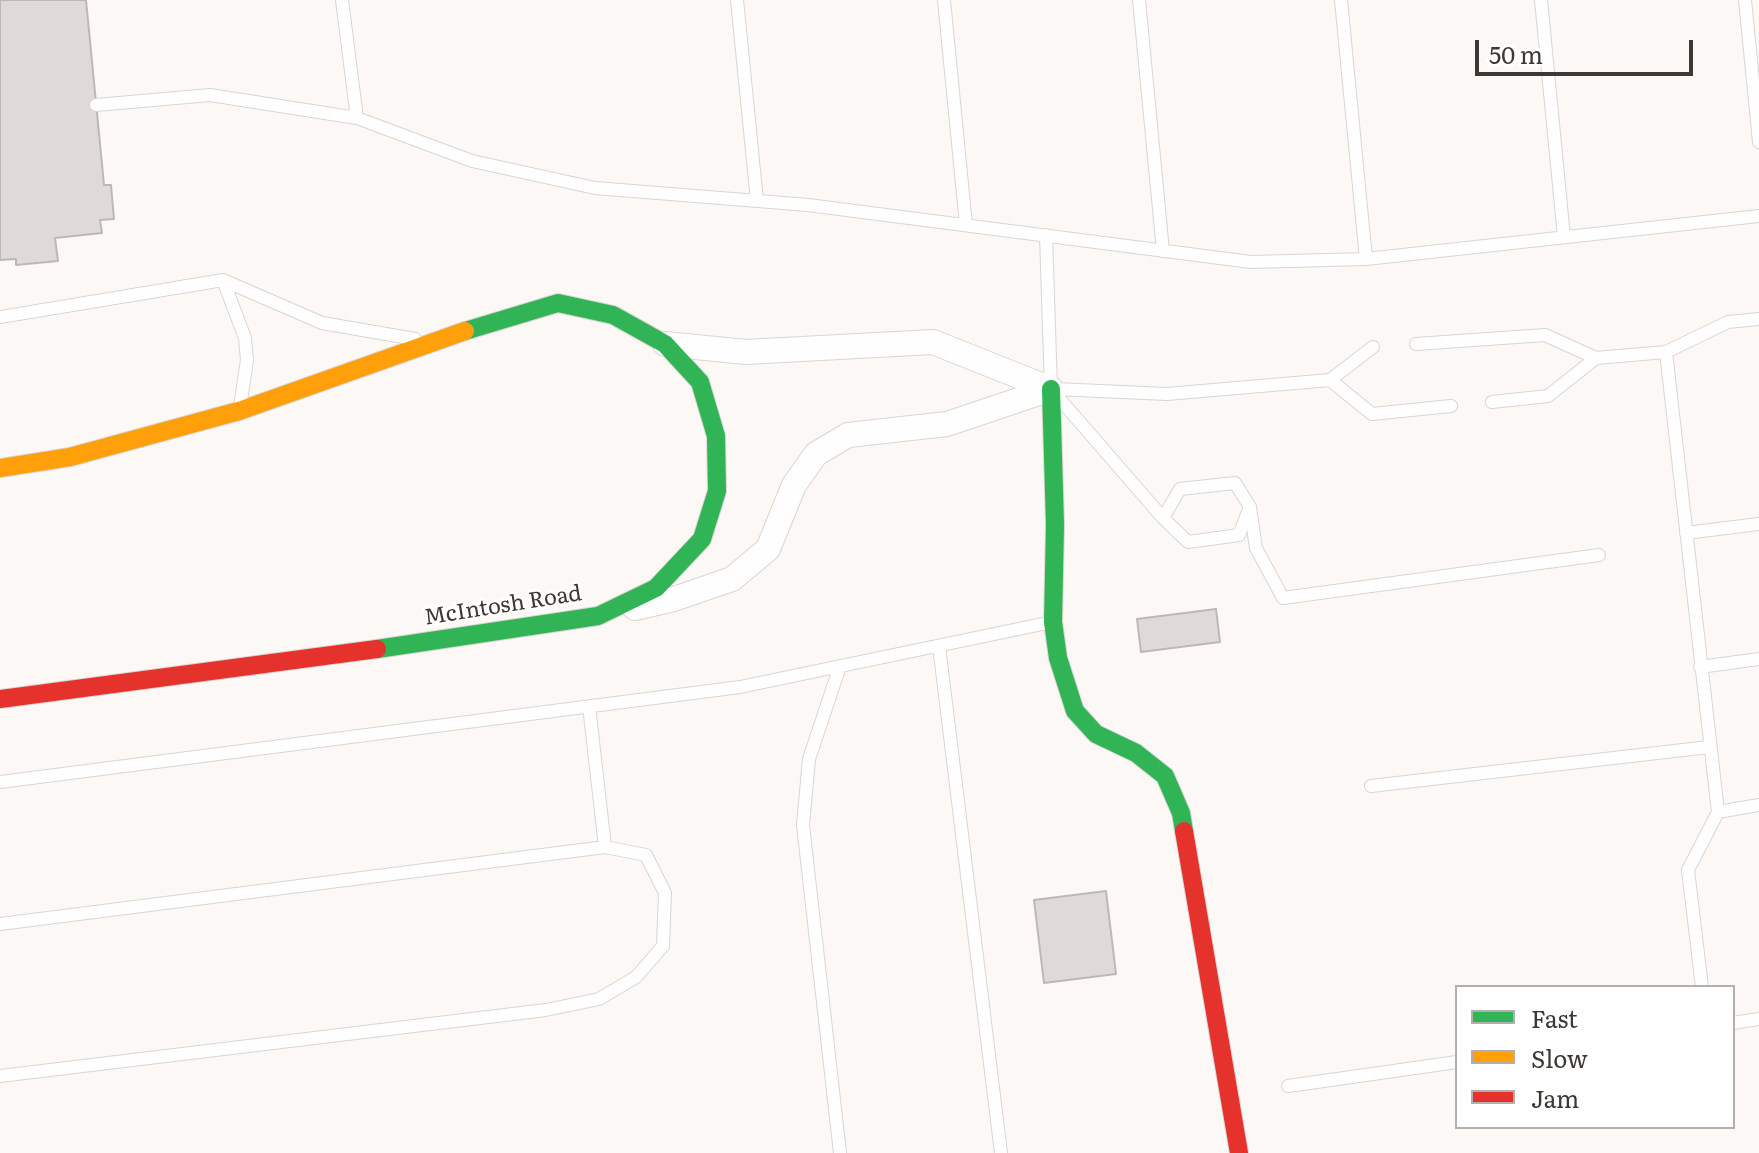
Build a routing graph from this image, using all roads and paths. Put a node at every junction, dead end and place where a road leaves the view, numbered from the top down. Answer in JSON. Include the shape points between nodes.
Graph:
{"nodes":[{"id":1,"x":342,"y":0,"type":"edge"},
{"id":2,"x":737,"y":0,"type":"edge"},
{"id":3,"x":944,"y":0,"type":"edge"},
{"id":4,"x":1139,"y":0,"type":"edge"},
{"id":5,"x":1341,"y":0,"type":"edge"},
{"id":6,"x":1541,"y":0,"type":"edge"},
{"id":7,"x":1745,"y":0,"type":"edge"},
{"id":8,"x":96,"y":105,"type":"dead end"},
{"id":9,"x":357,"y":118,"type":"junction"},
{"id":10,"x":1759,"y":142,"type":"edge"},
{"id":11,"x":757,"y":201,"type":"junction"},
{"id":12,"x":1759,"y":216,"type":"edge"},
{"id":13,"x":966,"y":225,"type":"junction"},
{"id":14,"x":1046,"y":235,"type":"junction"},
{"id":15,"x":1564,"y":237,"type":"junction"},
{"id":16,"x":1163,"y":251,"type":"junction"},
{"id":17,"x":1366,"y":259,"type":"junction"},
{"id":18,"x":223,"y":280,"type":"junction"},
{"id":19,"x":0,"y":317,"type":"edge"},
{"id":20,"x":1759,"y":319,"type":"edge"},
{"id":21,"x":434,"y":342,"type":"junction"},
{"id":22,"x":665,"y":344,"type":"junction"},
{"id":23,"x":1416,"y":344,"type":"dead end"},
{"id":24,"x":1373,"y":347,"type":"dead end"},
{"id":25,"x":1666,"y":352,"type":"junction"},
{"id":26,"x":1596,"y":358,"type":"junction"},
{"id":27,"x":1330,"y":380,"type":"junction"},
{"id":28,"x":1051,"y":389,"type":"junction"},
{"id":29,"x":1492,"y":402,"type":"dead end"},
{"id":30,"x":1451,"y":406,"type":"dead end"},
{"id":31,"x":239,"y":411,"type":"junction"},
{"id":32,"x":0,"y":468,"type":"edge"},
{"id":33,"x":1250,"y":507,"type":"junction"},
{"id":34,"x":1163,"y":518,"type":"junction"},
{"id":35,"x":1759,"y":524,"type":"edge"},
{"id":36,"x":1686,"y":533,"type":"junction"},
{"id":37,"x":1599,"y":555,"type":"dead end"},
{"id":38,"x":598,"y":616,"type":"junction"},
{"id":39,"x":1053,"y":622,"type":"junction"},
{"id":40,"x":939,"y":646,"type":"junction"},
{"id":41,"x":1759,"y":659,"type":"edge"},
{"id":42,"x":840,"y":666,"type":"junction"},
{"id":43,"x":1700,"y":667,"type":"junction"},
{"id":44,"x":0,"y":699,"type":"edge"},
{"id":45,"x":589,"y":706,"type":"junction"},
{"id":46,"x":1709,"y":747,"type":"junction"},
{"id":47,"x":0,"y":782,"type":"edge"},
{"id":48,"x":1371,"y":786,"type":"dead end"},
{"id":49,"x":1759,"y":805,"type":"edge"},
{"id":50,"x":1718,"y":812,"type":"junction"},
{"id":51,"x":605,"y":847,"type":"junction"},
{"id":52,"x":0,"y":924,"type":"edge"},
{"id":53,"x":1702,"y":985,"type":"edge"},
{"id":54,"x":1759,"y":1019,"type":"edge"},
{"id":55,"x":1735,"y":1023,"type":"edge"},
{"id":56,"x":1455,"y":1062,"type":"edge"},
{"id":57,"x":0,"y":1076,"type":"edge"},
{"id":58,"x":1288,"y":1086,"type":"dead end"},
{"id":59,"x":840,"y":1153,"type":"edge"},
{"id":60,"x":1001,"y":1153,"type":"edge"},
{"id":61,"x":1239,"y":1153,"type":"edge"}],
"edges":[{"from":1,"to":9,"type":"lane"},
{"from":2,"to":11,"type":"lane"},
{"from":3,"to":13,"type":"lane"},
{"from":4,"to":16,"type":"lane"},
{"from":5,"to":17,"type":"lane"},
{"from":6,"to":15,"type":"lane"},
{"from":7,"to":10,"type":"lane"},
{"from":8,"to":9,"type":"lane","via":[[210,95]]},
{"from":9,"to":11,"type":"lane","via":[[472,161],[595,188]]},
{"from":11,"to":13,"type":"lane"},
{"from":12,"to":15,"type":"lane"},
{"from":13,"to":14,"type":"lane"},
{"from":14,"to":16,"type":"lane"},
{"from":14,"to":28,"type":"lane"},
{"from":15,"to":17,"type":"lane"},
{"from":16,"to":17,"type":"lane","via":[[1251,262]]},
{"from":18,"to":19,"type":"lane"},
{"from":18,"to":21,"type":"lane","via":[[322,323]]},
{"from":18,"to":31,"type":"lane","via":[[245,338]]},
{"from":20,"to":25,"type":"lane","via":[[1728,322]]},
{"from":21,"to":22,"type":"street","name":"McIntosh Road","via":[[558,303],[613,315]]},
{"from":21,"to":31,"type":"street","name":"McIntosh Road"},
{"from":22,"to":28,"type":"street","via":[[746,352],[933,342]]},
{"from":22,"to":38,"type":"street","name":"McIntosh Road","via":[[700,382],[716,436],[717,491],[702,539],[656,588]]},
{"from":23,"to":26,"type":"lane","via":[[1545,335]]},
{"from":24,"to":27,"type":"lane"},
{"from":25,"to":26,"type":"lane"},
{"from":25,"to":36,"type":"lane"},
{"from":26,"to":29,"type":"lane","via":[[1548,396]]},
{"from":27,"to":28,"type":"lane","via":[[1167,394]]},
{"from":27,"to":30,"type":"lane","via":[[1372,414]]},
{"from":28,"to":34,"type":"lane"},
{"from":28,"to":38,"type":"street","via":[[947,424],[848,435],[816,454],[794,485],[768,549],[732,579]]},
{"from":28,"to":39,"type":"street"},
{"from":31,"to":32,"type":"street","name":"McIntosh Road","via":[[70,457]]},
{"from":33,"to":34,"type":"lane","via":[[1239,535],[1188,542]]},
{"from":33,"to":34,"type":"lane","via":[[1235,483],[1180,489]]},
{"from":33,"to":37,"type":"lane","via":[[1256,548],[1283,598]]},
{"from":35,"to":36,"type":"lane"},
{"from":36,"to":43,"type":"lane"},
{"from":38,"to":44,"type":"street","name":"McIntosh Road"},
{"from":39,"to":40,"type":"lane"},
{"from":39,"to":61,"type":"street","via":[[1075,711],[1096,734],[1136,753],[1165,776],[1181,813]]},
{"from":40,"to":42,"type":"lane"},
{"from":40,"to":60,"type":"lane"},
{"from":41,"to":43,"type":"lane"},
{"from":42,"to":45,"type":"lane","via":[[740,687]]},
{"from":42,"to":59,"type":"lane","via":[[809,759],[803,825]]},
{"from":43,"to":46,"type":"lane"},
{"from":45,"to":47,"type":"lane"},
{"from":45,"to":51,"type":"lane"},
{"from":46,"to":48,"type":"lane"},
{"from":46,"to":50,"type":"lane"},
{"from":49,"to":50,"type":"lane"},
{"from":50,"to":53,"type":"lane","via":[[1688,870]]},
{"from":51,"to":52,"type":"lane"},
{"from":51,"to":57,"type":"lane","via":[[646,855],[665,893],[663,946],[636,977],[599,999],[546,1010]]},
{"from":54,"to":55,"type":"lane"},
{"from":56,"to":58,"type":"lane"}]}
